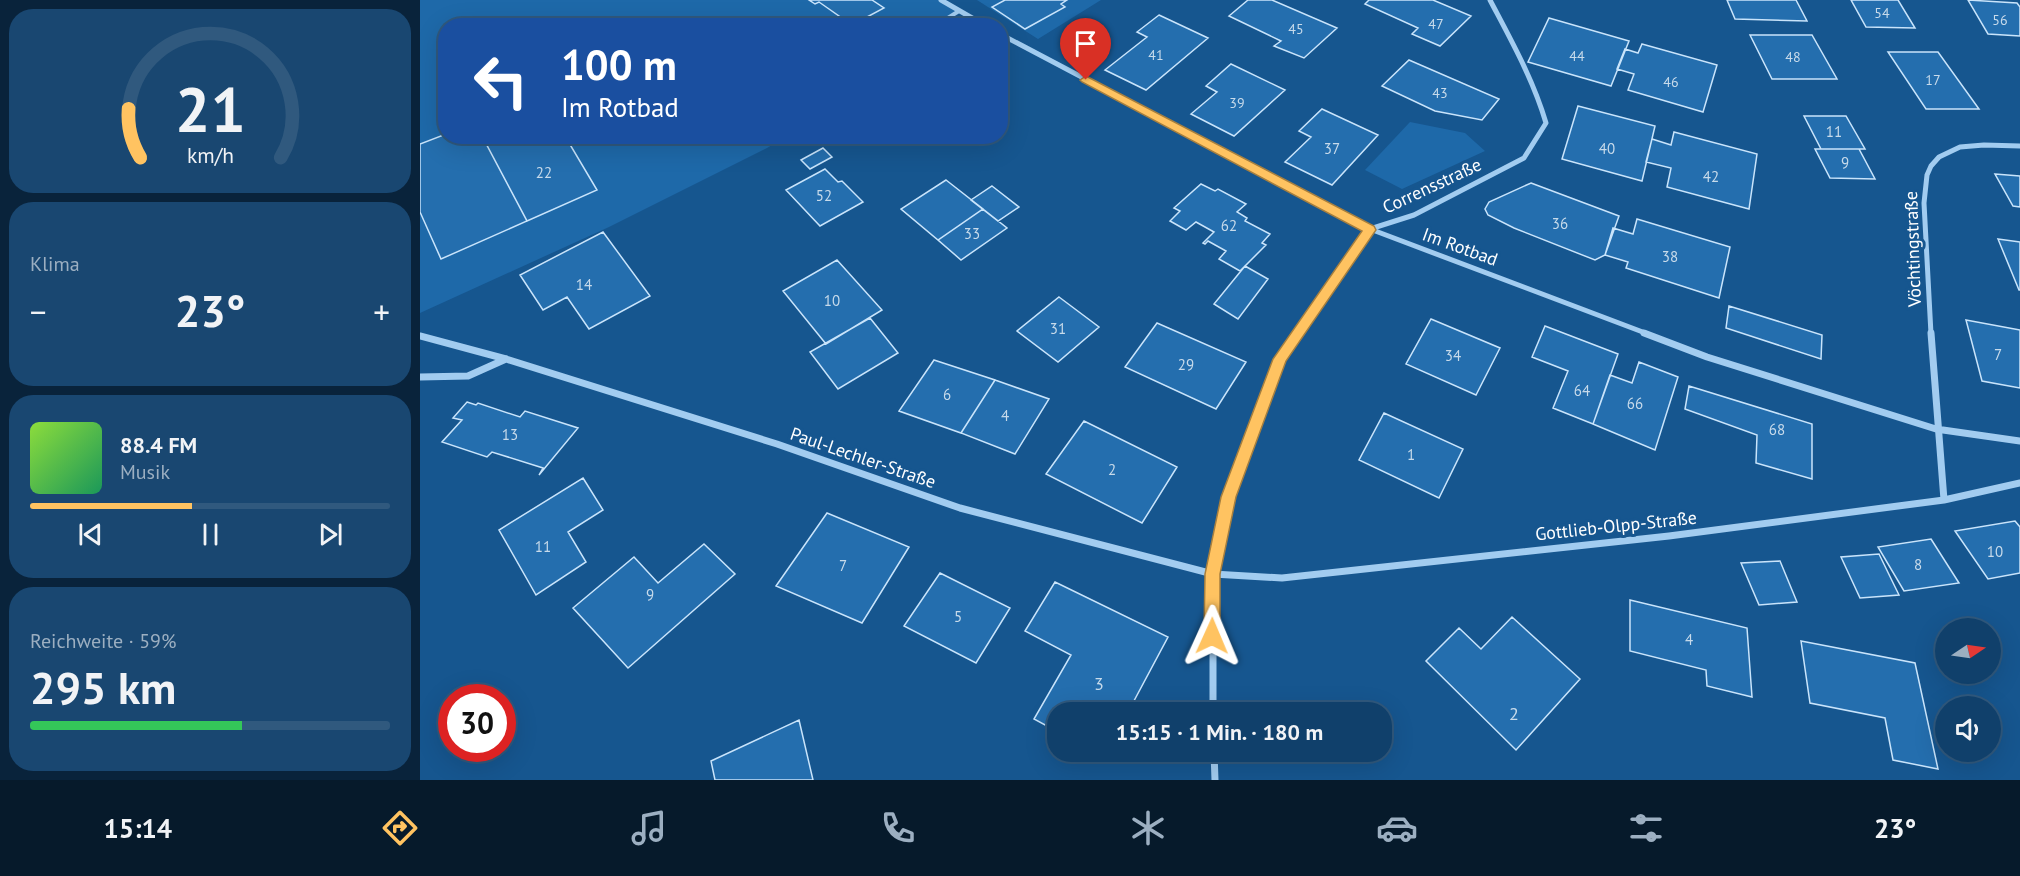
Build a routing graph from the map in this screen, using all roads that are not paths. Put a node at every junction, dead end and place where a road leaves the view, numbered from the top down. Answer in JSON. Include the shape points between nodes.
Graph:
{"nodes":[{"id":1,"x":941,"y":0,"type":"edge"},
{"id":2,"x":1490,"y":0,"type":"edge"},
{"id":3,"x":958,"y":11,"type":"junction"},
{"id":4,"x":947,"y":18,"type":"edge"},
{"id":5,"x":971,"y":18,"type":"edge"},
{"id":6,"x":1008,"y":38,"type":"edge"},
{"id":7,"x":2020,"y":146,"type":"edge"},
{"id":8,"x":1370,"y":230,"type":"junction"},
{"id":9,"x":420,"y":336,"type":"edge"},
{"id":10,"x":506,"y":359,"type":"junction"},
{"id":11,"x":420,"y":376,"type":"edge"},
{"id":12,"x":1936,"y":429,"type":"junction"},
{"id":13,"x":2020,"y":441,"type":"edge"},
{"id":14,"x":2020,"y":483,"type":"edge"},
{"id":15,"x":1944,"y":500,"type":"junction"},
{"id":16,"x":1213,"y":574,"type":"junction"},
{"id":17,"x":1213,"y":702,"type":"edge"},
{"id":18,"x":1214,"y":762,"type":"edge"},
{"id":19,"x":1215,"y":780,"type":"edge"}],
"edges":[{"from":1,"to":3,"type":"street"},
{"from":2,"to":8,"type":"street","name":"Corrensstraße","via":[[1527,70],[1546,123],[1524,158],[1414,215]]},
{"from":3,"to":4,"type":"lane"},
{"from":3,"to":5,"type":"street"},
{"from":6,"to":8,"type":"street","name":"Im Rotbad"},
{"from":7,"to":12,"type":"street","name":"Vöchtingstraße","via":[[1960,147],[1939,157],[1926,176]]},
{"from":8,"to":12,"type":"street","name":"Im Rotbad","via":[[1707,357]]},
{"from":8,"to":16,"type":"street","name":"Corrensstraße","via":[[1280,359],[1229,497]]},
{"from":9,"to":10,"type":"street","name":"Paul-Lechler-Straße"},
{"from":10,"to":11,"type":"street","via":[[468,376]]},
{"from":10,"to":16,"type":"street","name":"Paul-Lechler-Straße","via":[[777,444],[960,508]]},
{"from":12,"to":13,"type":"street","name":"Im Rotbad"},
{"from":12,"to":15,"type":"street"},
{"from":14,"to":15,"type":"street","name":"Gottlieb-Olpp-Straße"},
{"from":15,"to":16,"type":"street","name":"Gottlieb-Olpp-Straße","via":[[1669,536],[1282,578]]},
{"from":16,"to":17,"type":"street","name":"Corrensstraße"},
{"from":18,"to":19,"type":"street"}]}
